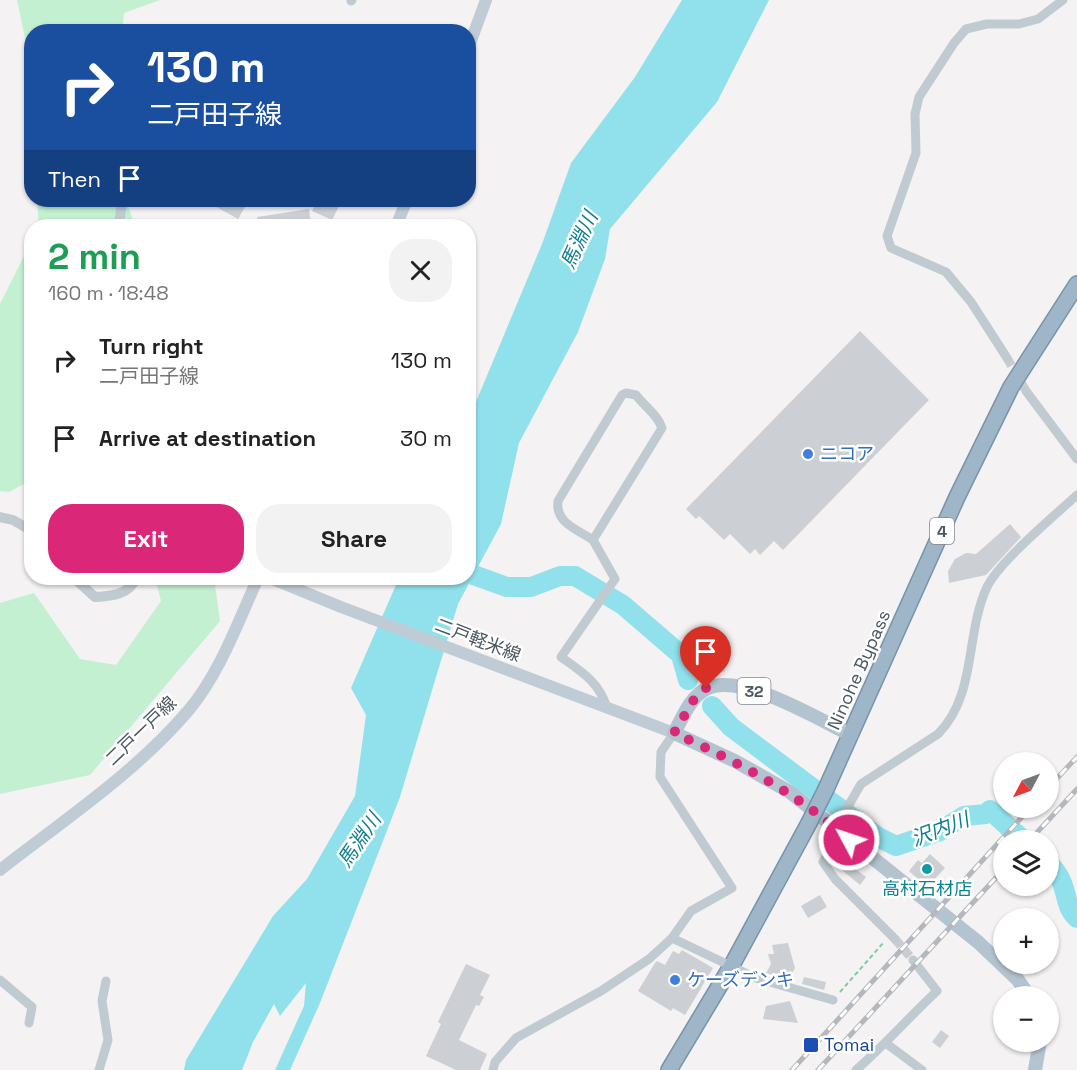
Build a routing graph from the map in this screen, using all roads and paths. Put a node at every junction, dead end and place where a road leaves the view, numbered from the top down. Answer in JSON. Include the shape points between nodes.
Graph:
{"nodes":[{"id":1,"x":486,"y":0,"type":"edge"},
{"id":2,"x":1063,"y":0,"type":"edge"},
{"id":3,"x":476,"y":27,"type":"edge"},
{"id":4,"x":1077,"y":284,"type":"edge"},
{"id":5,"x":1007,"y":358,"type":"tunnel mouth"},
{"id":6,"x":1026,"y":392,"type":"tunnel mouth"},
{"id":7,"x":1077,"y":459,"type":"edge"},
{"id":8,"x":1077,"y":495,"type":"edge"},
{"id":9,"x":0,"y":517,"type":"edge"},
{"id":10,"x":24,"y":526,"type":"edge"},
{"id":11,"x":593,"y":540,"type":"junction"},
{"id":12,"x":82,"y":585,"type":"edge"},
{"id":13,"x":132,"y":585,"type":"edge"},
{"id":14,"x":255,"y":585,"type":"edge"},
{"id":15,"x":287,"y":585,"type":"edge"},
{"id":16,"x":606,"y":708,"type":"junction"},
{"id":17,"x":674,"y":733,"type":"junction"},
{"id":18,"x":851,"y":735,"type":"junction"},
{"id":19,"x":836,"y":827,"type":"junction"},
{"id":20,"x":0,"y":870,"type":"edge"},
{"id":21,"x":892,"y":937,"type":"joint"},
{"id":22,"x":672,"y":938,"type":"junction"},
{"id":23,"x":913,"y":960,"type":"tunnel mouth"},
{"id":24,"x":732,"y":965,"type":"junction"},
{"id":25,"x":0,"y":980,"type":"edge"},
{"id":26,"x":106,"y":981,"type":"dead end"},
{"id":27,"x":1022,"y":986,"type":"edge"},
{"id":28,"x":833,"y":1000,"type":"joint"},
{"id":29,"x":29,"y":1023,"type":"dead end"},
{"id":30,"x":887,"y":1044,"type":"junction"},
{"id":31,"x":1038,"y":1052,"type":"edge"},
{"id":32,"x":99,"y":1070,"type":"edge"},
{"id":33,"x":493,"y":1070,"type":"edge"},
{"id":34,"x":669,"y":1070,"type":"edge"},
{"id":35,"x":856,"y":1070,"type":"edge"},
{"id":36,"x":922,"y":1070,"type":"edge"},
{"id":37,"x":1035,"y":1070,"type":"edge"}],
"edges":[{"from":1,"to":3,"type":"main road"},
{"from":2,"to":5,"type":"street","via":[[1038,19],[966,29],[954,44],[920,97],[915,114],[916,153],[887,236],[891,248],[946,272],[971,302]]},
{"from":4,"to":18,"type":"highway","name":"Ninohe Bypass","number":"4","via":[[1011,387],[957,497]]},
{"from":6,"to":7,"type":"street"},
{"from":8,"to":19,"type":"street","via":[[997,571],[987,588],[957,710],[947,724],[938,734],[861,784]]},
{"from":9,"to":10,"type":"street"},
{"from":11,"to":11,"type":"street","via":[[662,428],[659,418],[647,411],[636,394],[622,396],[558,501],[560,518]]},
{"from":11,"to":16,"type":"street","via":[[615,579],[561,657],[592,679],[602,692]]},
{"from":12,"to":13,"type":"street","via":[[95,597],[115,596]]},
{"from":14,"to":20,"type":"main road","name":"二戸一戸線","via":[[231,640],[189,710],[138,762]]},
{"from":15,"to":16,"type":"main road","name":"二戸軽米線"},
{"from":16,"to":17,"type":"main road","name":"二戸軽米線"},
{"from":17,"to":18,"type":"main road","number":"32","via":[[696,696],[706,688],[727,684],[777,700]]},
{"from":17,"to":19,"type":"main road","via":[[790,792]]},
{"from":17,"to":22,"type":"street","via":[[661,752],[660,777],[732,888],[691,911]]},
{"from":18,"to":24,"type":"highway","name":"Ninohe Bypass","number":"4","bridge":true,"via":[[809,823]]},
{"from":19,"to":21,"type":"street","via":[[834,843],[823,862]]},
{"from":19,"to":27,"type":"main road","via":[[978,942]]},
{"from":21,"to":28,"type":"path"},
{"from":22,"to":24,"type":"street"},
{"from":22,"to":33,"type":"street","via":[[650,959],[601,991],[516,1038],[495,1062]]},
{"from":23,"to":30,"type":"street","via":[[938,991],[896,1030]]},
{"from":24,"to":28,"type":"street","via":[[756,978]]},
{"from":24,"to":34,"type":"highway","name":"Ninohe Bypass","number":"4"},
{"from":25,"to":29,"type":"street","via":[[32,1007]]},
{"from":26,"to":32,"type":"street","via":[[102,1001],[108,1040]]},
{"from":30,"to":35,"type":"street"},
{"from":30,"to":36,"type":"street"},
{"from":31,"to":37,"type":"main road"}]}
